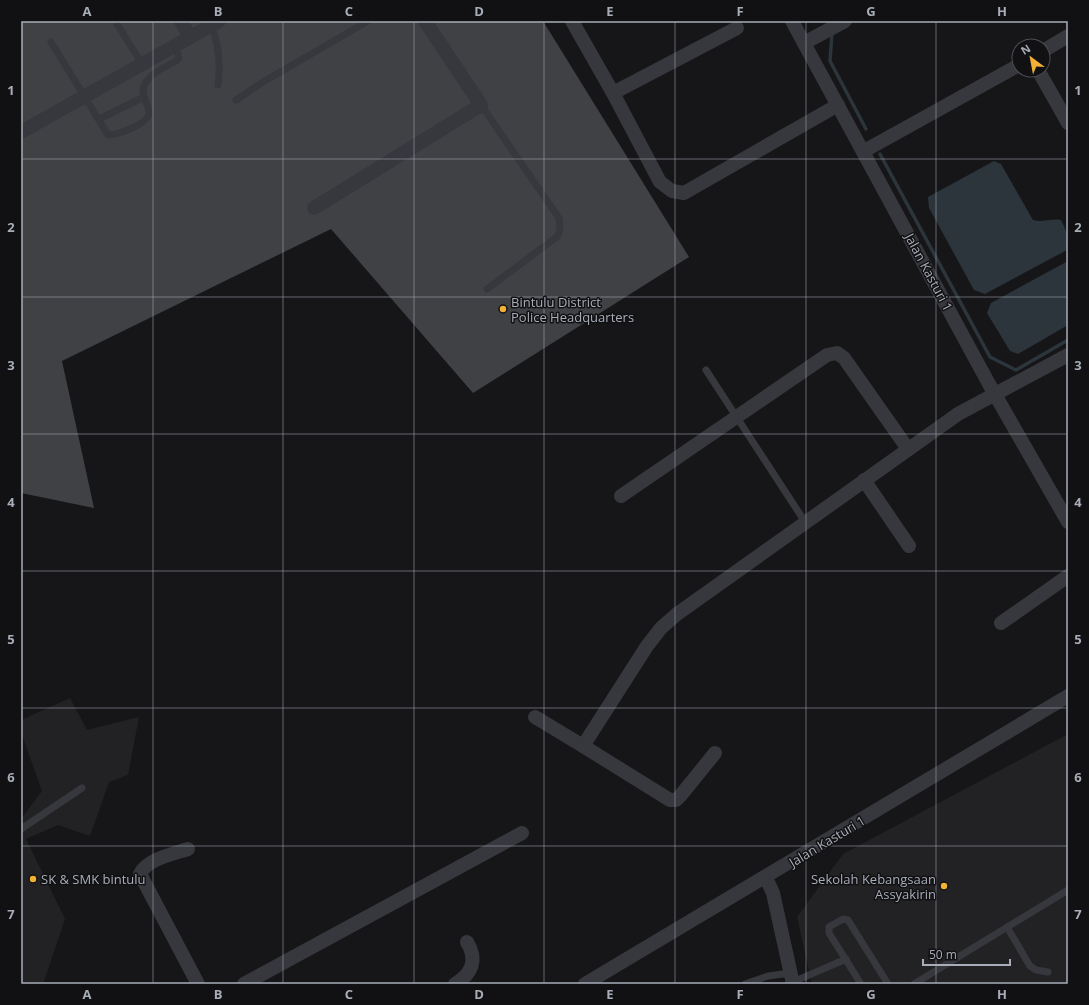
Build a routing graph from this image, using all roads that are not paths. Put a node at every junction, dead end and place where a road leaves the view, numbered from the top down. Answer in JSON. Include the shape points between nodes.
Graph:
{"nodes":[{"id":1,"x":181,"y":21,"type":"edge"},
{"id":2,"x":368,"y":21,"type":"edge"},
{"id":3,"x":425,"y":21,"type":"edge"},
{"id":4,"x":572,"y":21,"type":"edge"},
{"id":5,"x":792,"y":21,"type":"edge"},
{"id":6,"x":844,"y":21,"type":"edge"},
{"id":7,"x":215,"y":23,"type":"edge"},
{"id":8,"x":118,"y":24,"type":"dead end"},
{"id":9,"x":737,"y":28,"type":"dead end"},
{"id":10,"x":1068,"y":36,"type":"edge"},
{"id":11,"x":190,"y":37,"type":"junction"},
{"id":12,"x":51,"y":42,"type":"dead end"},
{"id":13,"x":804,"y":43,"type":"junction"},
{"id":14,"x":175,"y":46,"type":"junction"},
{"id":15,"x":1051,"y":46,"type":"edge"},
{"id":16,"x":142,"y":64,"type":"junction"},
{"id":17,"x":1011,"y":69,"type":"edge"},
{"id":18,"x":1043,"y":78,"type":"edge"},
{"id":19,"x":218,"y":85,"type":"dead end"},
{"id":20,"x":613,"y":93,"type":"junction"},
{"id":21,"x":85,"y":97,"type":"junction"},
{"id":22,"x":144,"y":97,"type":"junction"},
{"id":23,"x":236,"y":100,"type":"dead end"},
{"id":24,"x":481,"y":105,"type":"junction"},
{"id":25,"x":838,"y":105,"type":"junction"},
{"id":26,"x":99,"y":119,"type":"junction"},
{"id":27,"x":1068,"y":123,"type":"edge"},
{"id":28,"x":23,"y":128,"type":"edge"},
{"id":29,"x":864,"y":151,"type":"junction"},
{"id":30,"x":314,"y":208,"type":"dead end"},
{"id":31,"x":487,"y":289,"type":"dead end"},
{"id":32,"x":1068,"y":355,"type":"edge"},
{"id":33,"x":706,"y":370,"type":"dead end"},
{"id":34,"x":996,"y":394,"type":"junction"},
{"id":35,"x":736,"y":418,"type":"junction"},
{"id":36,"x":908,"y":449,"type":"junction"},
{"id":37,"x":864,"y":480,"type":"junction"},
{"id":38,"x":621,"y":496,"type":"dead end"},
{"id":39,"x":1068,"y":521,"type":"edge"},
{"id":40,"x":805,"y":522,"type":"junction"},
{"id":41,"x":909,"y":546,"type":"dead end"},
{"id":42,"x":1068,"y":576,"type":"edge"},
{"id":43,"x":1001,"y":623,"type":"dead end"},
{"id":44,"x":1068,"y":696,"type":"edge"},
{"id":45,"x":535,"y":717,"type":"dead end"},
{"id":46,"x":583,"y":746,"type":"junction"},
{"id":47,"x":715,"y":753,"type":"dead end"},
{"id":48,"x":82,"y":788,"type":"dead end"},
{"id":49,"x":21,"y":829,"type":"edge"},
{"id":50,"x":522,"y":833,"type":"dead end"},
{"id":51,"x":188,"y":849,"type":"dead end"},
{"id":52,"x":766,"y":878,"type":"junction"},
{"id":53,"x":1068,"y":890,"type":"edge"},
{"id":54,"x":1007,"y":927,"type":"junction"},
{"id":55,"x":467,"y":942,"type":"dead end"},
{"id":56,"x":846,"y":958,"type":"junction"},
{"id":57,"x":1048,"y":972,"type":"dead end"},
{"id":58,"x":792,"y":980,"type":"edge"},
{"id":59,"x":761,"y":981,"type":"edge"},
{"id":60,"x":198,"y":984,"type":"edge"},
{"id":61,"x":244,"y":984,"type":"edge"},
{"id":62,"x":455,"y":984,"type":"edge"},
{"id":63,"x":585,"y":984,"type":"edge"},
{"id":64,"x":745,"y":984,"type":"edge"},
{"id":65,"x":862,"y":984,"type":"edge"},
{"id":66,"x":888,"y":984,"type":"edge"},
{"id":67,"x":914,"y":984,"type":"edge"}],
"edges":[{"from":1,"to":11,"type":"street"},
{"from":2,"to":23,"type":"lane"},
{"from":3,"to":24,"type":"street"},
{"from":4,"to":20,"type":"street"},
{"from":5,"to":13,"type":"street","name":"Jalan Kasturi 1"},
{"from":6,"to":13,"type":"street"},
{"from":7,"to":11,"type":"street"},
{"from":7,"to":19,"type":"lane","via":[[220,71]]},
{"from":8,"to":16,"type":"lane"},
{"from":9,"to":20,"type":"street"},
{"from":10,"to":15,"type":"street"},
{"from":11,"to":14,"type":"street"},
{"from":12,"to":21,"type":"lane"},
{"from":13,"to":25,"type":"street","name":"Jalan Kasturi 1"},
{"from":14,"to":16,"type":"street"},
{"from":14,"to":22,"type":"lane","via":[[179,58],[149,77],[143,87]]},
{"from":16,"to":21,"type":"street"},
{"from":17,"to":29,"type":"street"},
{"from":18,"to":27,"type":"street"},
{"from":20,"to":25,"type":"street","via":[[660,182],[672,191],[684,193]]},
{"from":21,"to":26,"type":"lane"},
{"from":21,"to":28,"type":"street"},
{"from":22,"to":26,"type":"lane"},
{"from":22,"to":26,"type":"lane","via":[[149,112],[143,122],[115,135],[108,135]]},
{"from":24,"to":30,"type":"street"},
{"from":24,"to":31,"type":"lane","via":[[559,218],[560,228],[558,236]]},
{"from":25,"to":29,"type":"street","name":"Jalan Kasturi 1"},
{"from":29,"to":34,"type":"street","name":"Jalan Kasturi 1"},
{"from":32,"to":34,"type":"street"},
{"from":33,"to":35,"type":"lane"},
{"from":34,"to":36,"type":"street","via":[[958,414]]},
{"from":34,"to":39,"type":"street","name":"Jalan Kasturi 1"},
{"from":35,"to":36,"type":"street","via":[[827,356],[837,353],[844,358]]},
{"from":35,"to":38,"type":"street"},
{"from":35,"to":40,"type":"lane"},
{"from":36,"to":37,"type":"street"},
{"from":37,"to":40,"type":"street"},
{"from":37,"to":41,"type":"street"},
{"from":40,"to":46,"type":"street","via":[[661,628]]},
{"from":42,"to":43,"type":"street"},
{"from":44,"to":52,"type":"street","name":"Jalan Kasturi 1"},
{"from":45,"to":46,"type":"street"},
{"from":46,"to":47,"type":"street","via":[[670,800],[676,800],[681,795]]},
{"from":48,"to":49,"type":"lane"},
{"from":50,"to":61,"type":"street"},
{"from":51,"to":60,"type":"street","via":[[152,862],[142,869],[140,874]]},
{"from":52,"to":58,"type":"street","via":[[773,893]]},
{"from":52,"to":63,"type":"street","name":"Jalan Kasturi 1"},
{"from":53,"to":54,"type":"lane"},
{"from":54,"to":57,"type":"lane","via":[[1030,966]]},
{"from":54,"to":67,"type":"lane"},
{"from":55,"to":62,"type":"street","via":[[473,952],[472,966],[466,978]]},
{"from":56,"to":58,"type":"lane"},
{"from":56,"to":65,"type":"lane"},
{"from":56,"to":66,"type":"lane","via":[[828,930],[843,919],[848,920]]},
{"from":58,"to":59,"type":"lane"},
{"from":59,"to":64,"type":"lane"}]}
